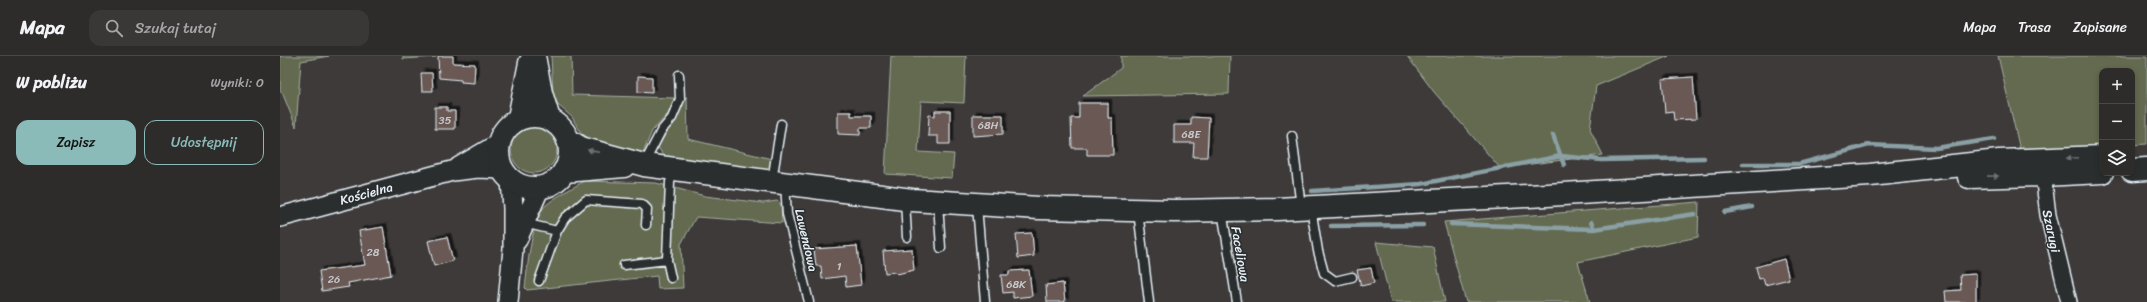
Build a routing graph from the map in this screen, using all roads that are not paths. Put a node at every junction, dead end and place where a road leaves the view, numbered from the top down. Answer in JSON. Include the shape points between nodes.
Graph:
{"nodes":[{"id":1,"x":532,"y":56,"type":"edge"},
{"id":2,"x":679,"y":75,"type":"dead end"},
{"id":3,"x":519,"y":118,"type":"junction"},
{"id":4,"x":549,"y":119,"type":"junction"},
{"id":5,"x":781,"y":124,"type":"dead end"},
{"id":6,"x":1292,"y":136,"type":"dead end"},
{"id":7,"x":568,"y":140,"type":"junction"},
{"id":8,"x":498,"y":144,"type":"junction"},
{"id":9,"x":2147,"y":155,"type":"edge"},
{"id":10,"x":2135,"y":156,"type":"edge"},
{"id":11,"x":2099,"y":158,"type":"edge"},
{"id":12,"x":644,"y":165,"type":"junction"},
{"id":13,"x":2042,"y":167,"type":"junction"},
{"id":14,"x":2147,"y":169,"type":"edge"},
{"id":15,"x":676,"y":170,"type":"junction"},
{"id":16,"x":2135,"y":170,"type":"edge"},
{"id":17,"x":452,"y":171,"type":"junction"},
{"id":18,"x":564,"y":171,"type":"junction"},
{"id":19,"x":2099,"y":172,"type":"edge"},
{"id":20,"x":506,"y":174,"type":"junction"},
{"id":21,"x":778,"y":183,"type":"junction"},
{"id":22,"x":540,"y":187,"type":"junction"},
{"id":23,"x":904,"y":199,"type":"junction"},
{"id":24,"x":938,"y":202,"type":"junction"},
{"id":25,"x":977,"y":206,"type":"junction"},
{"id":26,"x":1306,"y":207,"type":"junction"},
{"id":27,"x":1222,"y":210,"type":"junction"},
{"id":28,"x":1138,"y":211,"type":"junction"},
{"id":29,"x":280,"y":217,"type":"edge"},
{"id":30,"x":524,"y":223,"type":"junction"},
{"id":31,"x":646,"y":225,"type":"dead end"},
{"id":32,"x":557,"y":232,"type":"junction"},
{"id":33,"x":907,"y":238,"type":"dead end"},
{"id":34,"x":941,"y":248,"type":"dead end"},
{"id":35,"x":513,"y":249,"type":"junction"},
{"id":36,"x":667,"y":260,"type":"junction"},
{"id":37,"x":624,"y":265,"type":"dead end"},
{"id":38,"x":1352,"y":277,"type":"dead end"},
{"id":39,"x":671,"y":278,"type":"dead end"},
{"id":40,"x":539,"y":281,"type":"dead end"},
{"id":41,"x":508,"y":302,"type":"edge"},
{"id":42,"x":808,"y":302,"type":"edge"},
{"id":43,"x":985,"y":302,"type":"edge"},
{"id":44,"x":1149,"y":302,"type":"edge"},
{"id":45,"x":1237,"y":302,"type":"edge"},
{"id":46,"x":2068,"y":302,"type":"edge"}],
"edges":[{"from":1,"to":3,"type":"main road"},
{"from":1,"to":4,"type":"main road"},
{"from":2,"to":12,"type":"lane","via":[[680,99],[672,118],[661,131]]},
{"from":3,"to":4,"type":"main road","via":[[534,115]]},
{"from":3,"to":8,"type":"main road","via":[[503,132]]},
{"from":4,"to":7,"type":"main road","via":[[557,124]]},
{"from":5,"to":21,"type":"lane","name":"Lawendowa"},
{"from":6,"to":26,"type":"lane"},
{"from":12,"to":7,"type":"main road","one_way":true,"via":[[581,148]]},
{"from":7,"to":18,"type":"main road","via":[[570,156]]},
{"from":8,"to":17,"type":"street","name":"Kościelna"},
{"from":8,"to":20,"type":"main road","via":[[497,153]]},
{"from":9,"to":10,"type":"main road"},
{"from":11,"to":13,"type":"main road","one_way":true},
{"from":12,"to":15,"type":"main road"},
{"from":12,"to":18,"type":"main road"},
{"from":13,"to":19,"type":"main road"},
{"from":13,"to":26,"type":"main road","via":[[1998,161],[1870,175]]},
{"from":13,"to":46,"type":"street","name":"Szarugi","via":[[2048,215]]},
{"from":14,"to":16,"type":"main road"},
{"from":15,"to":21,"type":"main road"},
{"from":15,"to":36,"type":"lane","via":[[670,182]]},
{"from":17,"to":20,"type":"street","name":"Kościelna","via":[[478,168]]},
{"from":17,"to":29,"type":"street","name":"Kościelna"},
{"from":18,"to":22,"type":"main road","via":[[554,182]]},
{"from":20,"to":22,"type":"main road","via":[[524,186]]},
{"from":20,"to":35,"type":"street","via":[[513,208]]},
{"from":21,"to":23,"type":"main road"},
{"from":21,"to":42,"type":"lane","name":"Lawendowa"},
{"from":22,"to":30,"type":"street"},
{"from":23,"to":24,"type":"main road"},
{"from":23,"to":33,"type":"lane"},
{"from":24,"to":25,"type":"main road"},
{"from":24,"to":34,"type":"lane"},
{"from":25,"to":28,"type":"main road"},
{"from":25,"to":43,"type":"lane"},
{"from":26,"to":27,"type":"main road"},
{"from":26,"to":38,"type":"lane","via":[[1324,273],[1335,280]]},
{"from":27,"to":28,"type":"main road"},
{"from":27,"to":45,"type":"lane","name":"Faceliowa"},
{"from":28,"to":44,"type":"lane"},
{"from":30,"to":32,"type":"lane"},
{"from":30,"to":35,"type":"street"},
{"from":31,"to":32,"type":"lane","via":[[647,209],[642,204],[586,200],[565,218]]},
{"from":32,"to":40,"type":"lane"},
{"from":35,"to":41,"type":"street"},
{"from":36,"to":37,"type":"lane"},
{"from":36,"to":39,"type":"lane"}]}
